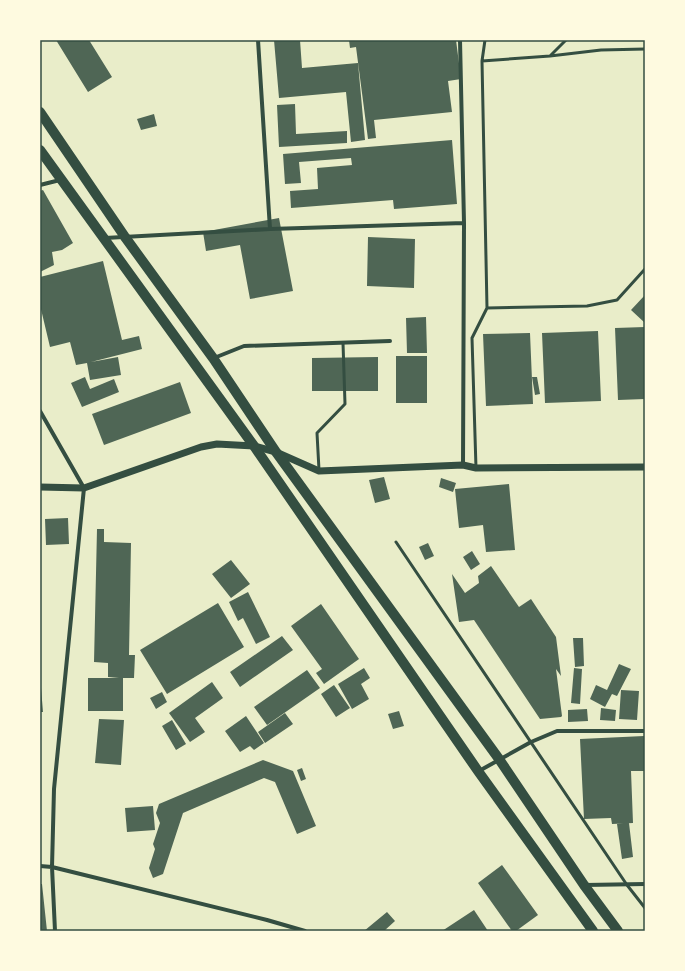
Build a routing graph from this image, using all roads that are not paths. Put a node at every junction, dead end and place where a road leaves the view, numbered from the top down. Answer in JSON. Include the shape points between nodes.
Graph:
{"nodes":[{"id":1,"x":258,"y":40,"type":"edge"},
{"id":2,"x":460,"y":40,"type":"edge"},
{"id":3,"x":485,"y":40,"type":"edge"},
{"id":4,"x":566,"y":40,"type":"edge"},
{"id":5,"x":645,"y":49,"type":"edge"},
{"id":6,"x":550,"y":56,"type":"junction"},
{"id":7,"x":482,"y":61,"type":"junction"},
{"id":8,"x":40,"y":112,"type":"edge"},
{"id":9,"x":40,"y":150,"type":"edge"},
{"id":10,"x":60,"y":180,"type":"junction"},
{"id":11,"x":40,"y":184,"type":"edge"},
{"id":12,"x":464,"y":223,"type":"junction"},
{"id":13,"x":270,"y":229,"type":"junction"},
{"id":14,"x":125,"y":237,"type":"junction"},
{"id":15,"x":103,"y":238,"type":"junction"},
{"id":16,"x":645,"y":269,"type":"edge"},
{"id":17,"x":487,"y":308,"type":"junction"},
{"id":18,"x":390,"y":341,"type":"dead end"},
{"id":19,"x":343,"y":343,"type":"junction"},
{"id":20,"x":213,"y":358,"type":"junction"},
{"id":21,"x":40,"y":411,"type":"edge"},
{"id":22,"x":254,"y":446,"type":"junction"},
{"id":23,"x":276,"y":452,"type":"junction"},
{"id":24,"x":464,"y":465,"type":"junction"},
{"id":25,"x":645,"y":467,"type":"edge"},
{"id":26,"x":476,"y":468,"type":"junction"},
{"id":27,"x":319,"y":471,"type":"junction"},
{"id":28,"x":40,"y":487,"type":"edge"},
{"id":29,"x":84,"y":488,"type":"junction"},
{"id":30,"x":396,"y":542,"type":"dead end"},
{"id":31,"x":645,"y":731,"type":"edge"},
{"id":32,"x":531,"y":742,"type":"junction"},
{"id":33,"x":499,"y":759,"type":"junction"},
{"id":34,"x":478,"y":771,"type":"junction"},
{"id":35,"x":40,"y":866,"type":"edge"},
{"id":36,"x":52,"y":867,"type":"junction"},
{"id":37,"x":627,"y":884,"type":"junction"},
{"id":38,"x":645,"y":884,"type":"edge"},
{"id":39,"x":584,"y":885,"type":"junction"},
{"id":40,"x":645,"y":908,"type":"edge"},
{"id":41,"x":55,"y":931,"type":"edge"},
{"id":42,"x":305,"y":931,"type":"edge"},
{"id":43,"x":593,"y":931,"type":"edge"},
{"id":44,"x":618,"y":931,"type":"edge"}],
"edges":[{"from":1,"to":13,"type":"street"},
{"from":2,"to":12,"type":"street"},
{"from":3,"to":7,"type":"lane"},
{"from":4,"to":6,"type":"lane"},
{"from":5,"to":6,"type":"lane","via":[[601,50]]},
{"from":6,"to":7,"type":"lane"},
{"from":7,"to":17,"type":"lane"},
{"from":8,"to":14,"type":"main road"},
{"from":9,"to":10,"type":"main road"},
{"from":10,"to":11,"type":"street"},
{"from":10,"to":15,"type":"main road"},
{"from":12,"to":13,"type":"street"},
{"from":12,"to":24,"type":"street"},
{"from":13,"to":14,"type":"street"},
{"from":14,"to":15,"type":"street"},
{"from":14,"to":20,"type":"main road"},
{"from":15,"to":22,"type":"main road"},
{"from":16,"to":17,"type":"lane","via":[[617,300],[587,306]]},
{"from":17,"to":26,"type":"lane","via":[[472,338]]},
{"from":18,"to":19,"type":"street"},
{"from":19,"to":20,"type":"street","via":[[244,346]]},
{"from":19,"to":27,"type":"lane","via":[[345,404],[317,433]]},
{"from":20,"to":23,"type":"main road"},
{"from":21,"to":29,"type":"street"},
{"from":22,"to":23,"type":"street"},
{"from":22,"to":29,"type":"street","via":[[217,444],[201,447]]},
{"from":22,"to":34,"type":"main road"},
{"from":23,"to":27,"type":"street"},
{"from":23,"to":33,"type":"main road"},
{"from":24,"to":26,"type":"street"},
{"from":24,"to":27,"type":"street"},
{"from":25,"to":26,"type":"street"},
{"from":28,"to":29,"type":"street"},
{"from":29,"to":36,"type":"street","via":[[54,789]]},
{"from":30,"to":32,"type":"lane"},
{"from":31,"to":32,"type":"street","via":[[557,731]]},
{"from":32,"to":33,"type":"street"},
{"from":32,"to":37,"type":"lane"},
{"from":33,"to":34,"type":"street"},
{"from":33,"to":39,"type":"main road"},
{"from":34,"to":43,"type":"main road"},
{"from":35,"to":36,"type":"street"},
{"from":36,"to":41,"type":"street"},
{"from":36,"to":42,"type":"street"},
{"from":37,"to":38,"type":"street"},
{"from":37,"to":39,"type":"street"},
{"from":37,"to":40,"type":"lane"},
{"from":39,"to":44,"type":"main road"}]}
